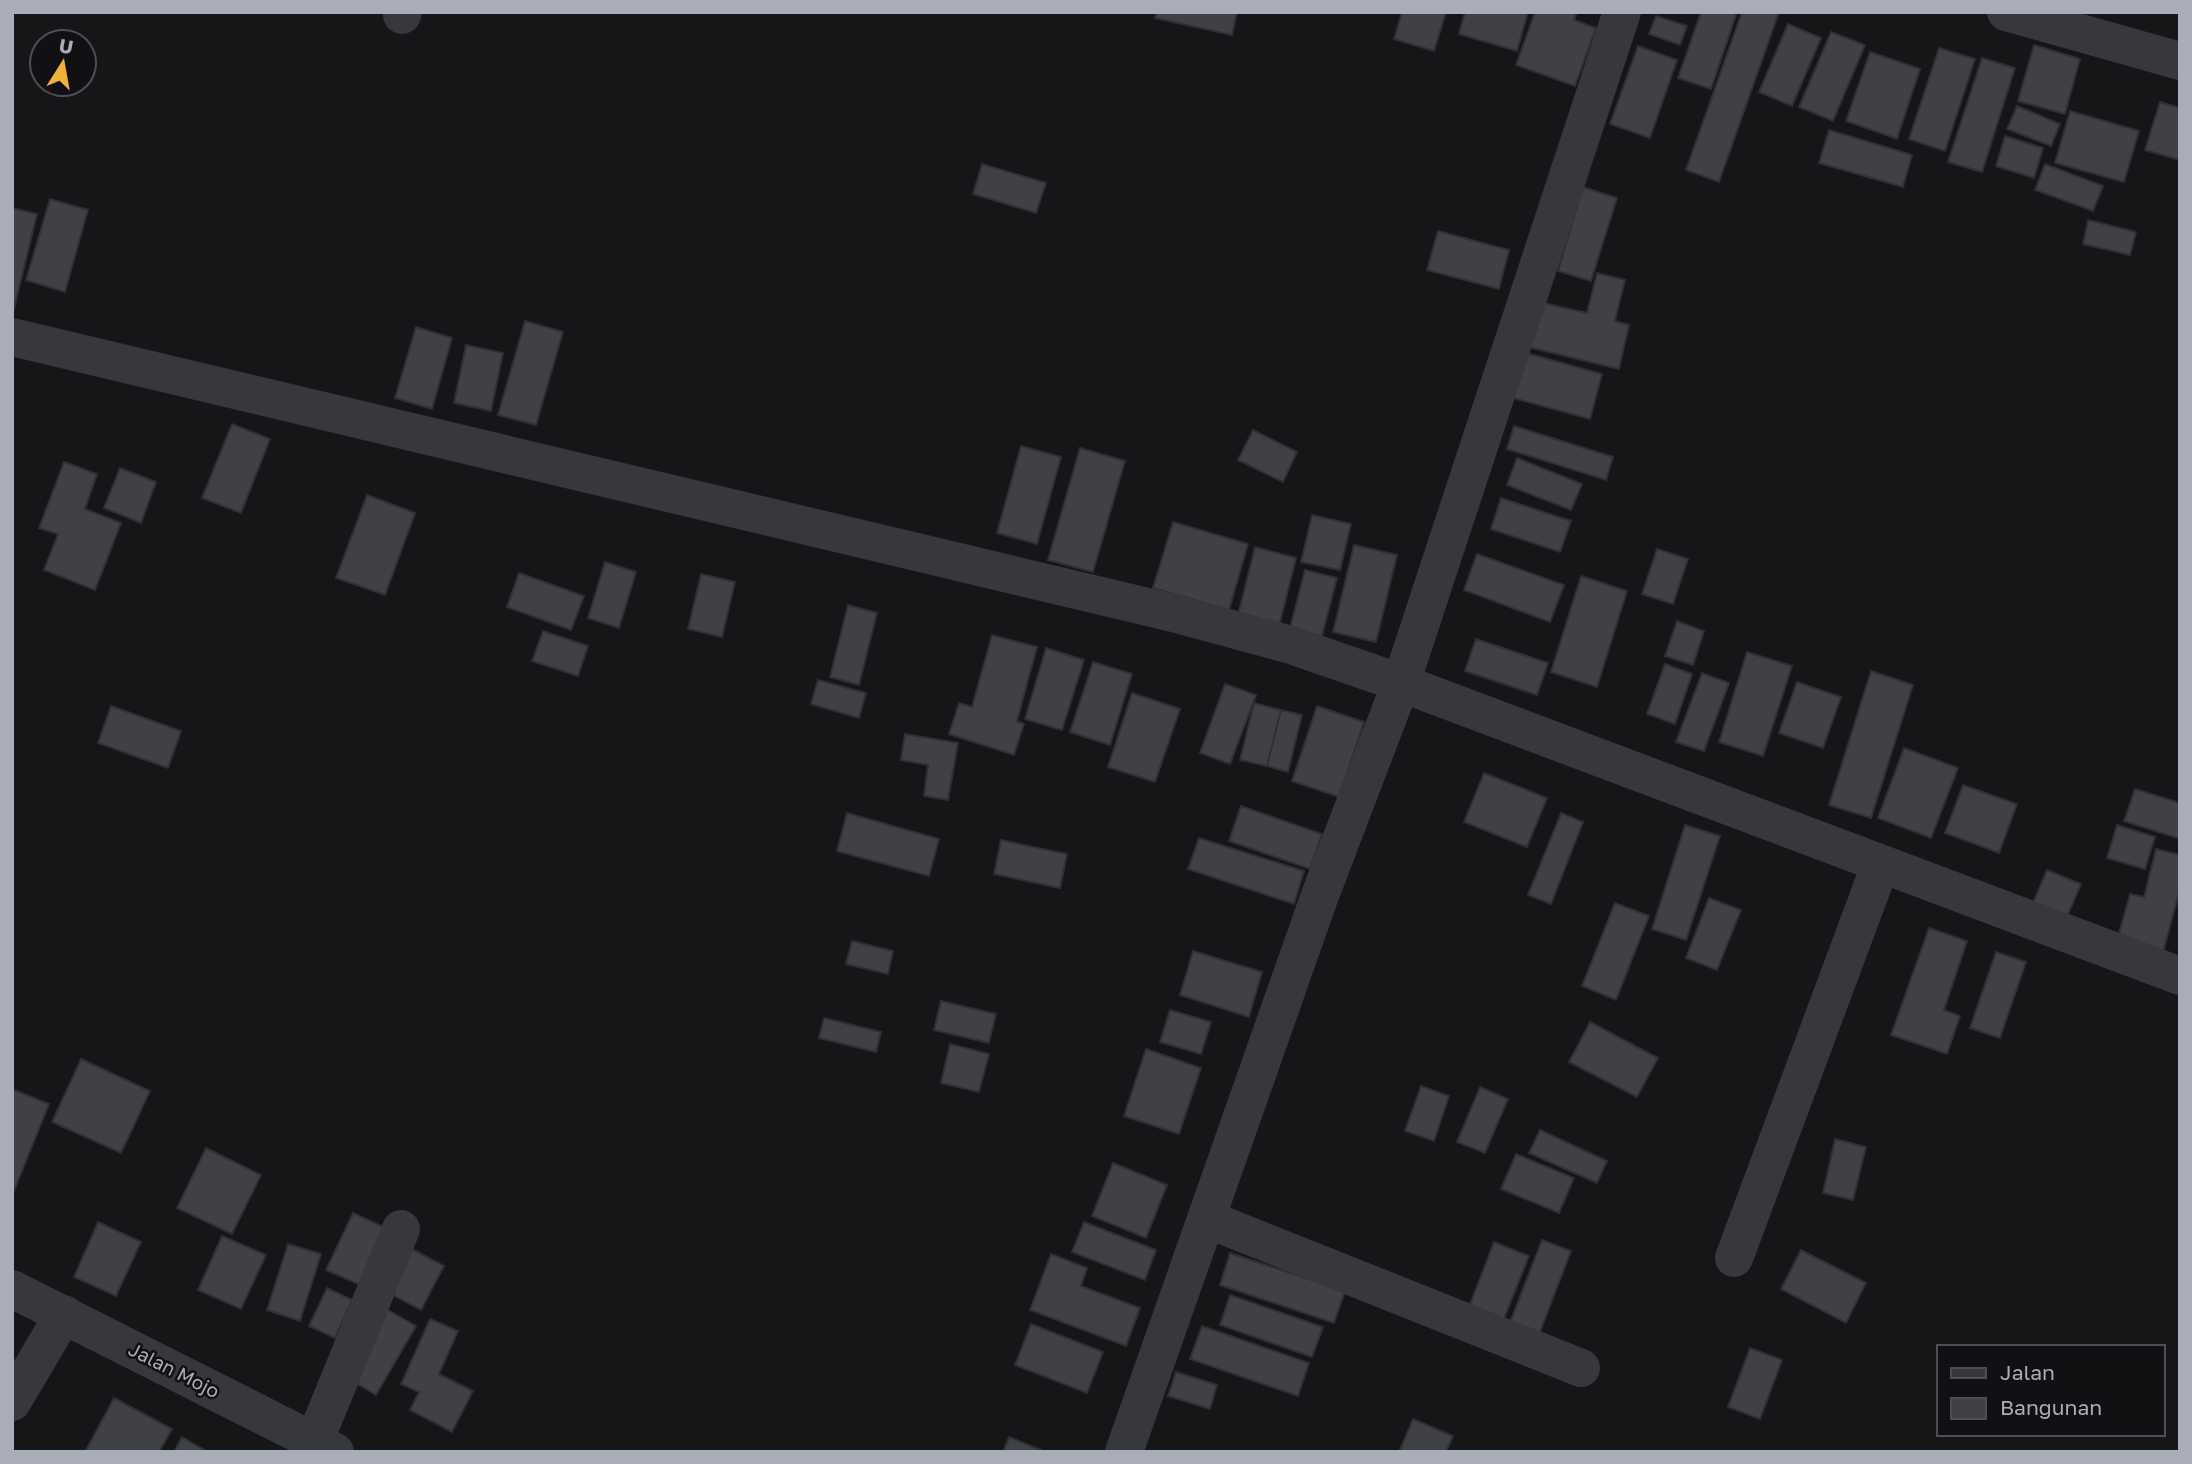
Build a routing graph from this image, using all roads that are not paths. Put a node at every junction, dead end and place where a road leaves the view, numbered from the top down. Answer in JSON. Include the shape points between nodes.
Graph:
{"nodes":[{"id":1,"x":1622,"y":12,"type":"edge"},
{"id":2,"x":2006,"y":12,"type":"edge"},
{"id":3,"x":2180,"y":61,"type":"edge"},
{"id":4,"x":12,"y":337,"type":"edge"},
{"id":5,"x":1401,"y":683,"type":"junction"},
{"id":6,"x":1880,"y":866,"type":"junction"},
{"id":7,"x":2180,"y":976,"type":"edge"},
{"id":8,"x":1207,"y":1219,"type":"junction"},
{"id":9,"x":401,"y":1229,"type":"dead end"},
{"id":10,"x":1734,"y":1258,"type":"dead end"},
{"id":11,"x":12,"y":1289,"type":"edge"},
{"id":12,"x":64,"y":1314,"type":"junction"},
{"id":13,"x":1581,"y":1368,"type":"dead end"},
{"id":14,"x":12,"y":1402,"type":"edge"},
{"id":15,"x":324,"y":1447,"type":"edge"},
{"id":16,"x":1124,"y":1452,"type":"edge"}],
"edges":[{"from":1,"to":5,"type":"street"},
{"from":2,"to":3,"type":"street"},
{"from":4,"to":5,"type":"street","via":[[1174,613],[1292,645]]},
{"from":5,"to":6,"type":"street"},
{"from":5,"to":8,"type":"street","via":[[1318,898]]},
{"from":6,"to":7,"type":"street"},
{"from":6,"to":10,"type":"street"},
{"from":8,"to":13,"type":"street"},
{"from":8,"to":16,"type":"street"},
{"from":9,"to":15,"type":"street"},
{"from":11,"to":12,"type":"street","name":"Jalan Mojo"},
{"from":12,"to":14,"type":"street"},
{"from":12,"to":15,"type":"street","name":"Jalan Mojo"}]}
